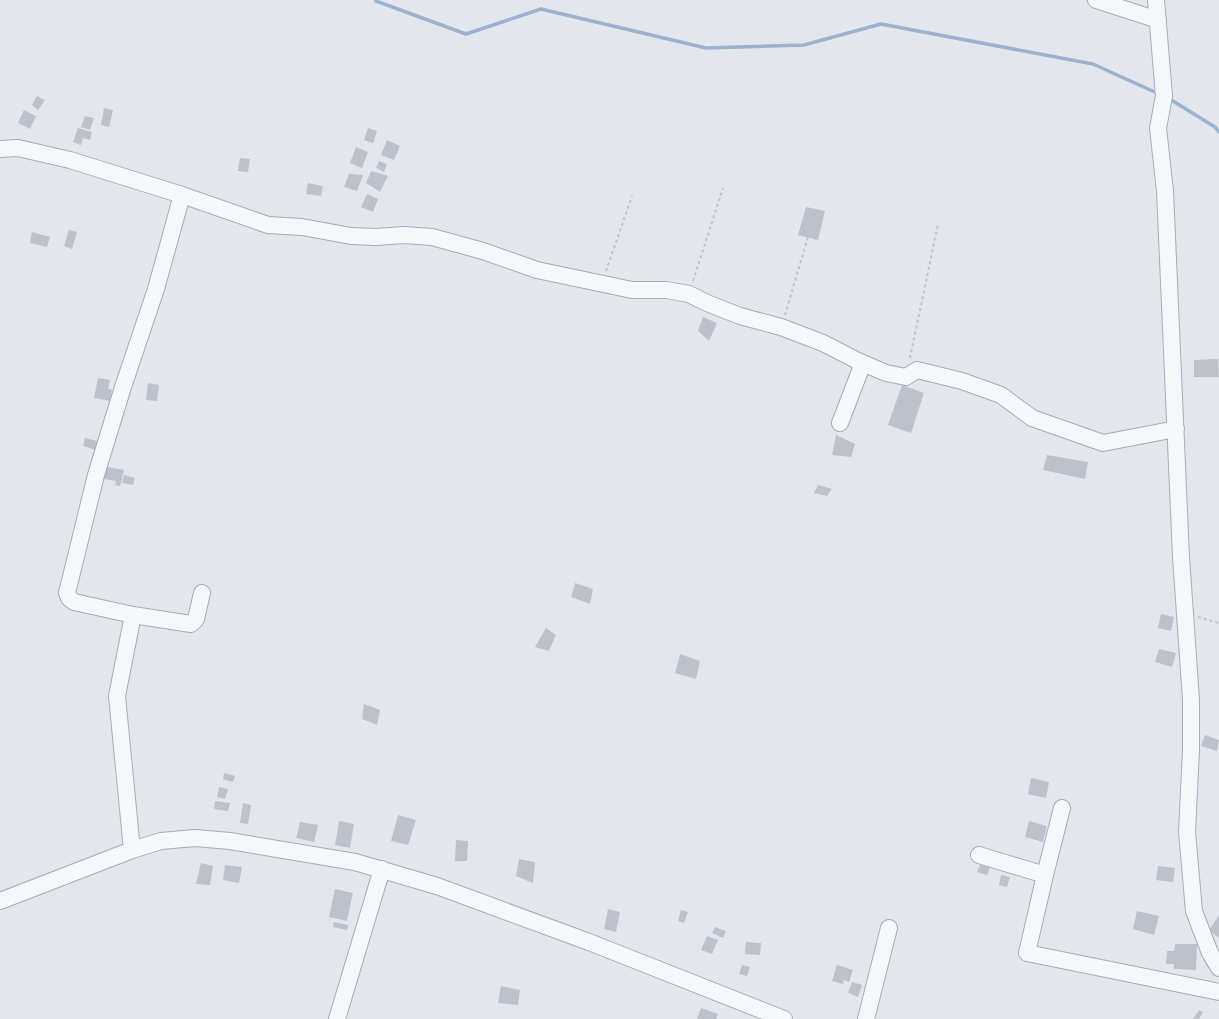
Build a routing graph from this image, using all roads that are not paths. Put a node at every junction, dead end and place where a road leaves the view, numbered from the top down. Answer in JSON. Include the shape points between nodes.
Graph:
{"nodes":[{"id":1,"x":1096,"y":0,"type":"edge"},
{"id":2,"x":1156,"y":0,"type":"edge"},
{"id":3,"x":1158,"y":20,"type":"junction"},
{"id":4,"x":0,"y":148,"type":"edge"},
{"id":5,"x":182,"y":195,"type":"junction"},
{"id":6,"x":863,"y":363,"type":"junction"},
{"id":7,"x":840,"y":423,"type":"dead end"},
{"id":8,"x":1176,"y":430,"type":"junction"},
{"id":9,"x":202,"y":593,"type":"dead end"},
{"id":10,"x":133,"y":615,"type":"junction"},
{"id":11,"x":1062,"y":808,"type":"dead end"},
{"id":12,"x":132,"y":850,"type":"junction"},
{"id":13,"x":980,"y":855,"type":"dead end"},
{"id":14,"x":382,"y":869,"type":"junction"},
{"id":15,"x":1045,"y":875,"type":"junction"},
{"id":16,"x":0,"y":901,"type":"edge"},
{"id":17,"x":889,"y":928,"type":"dead end"},
{"id":18,"x":1219,"y":968,"type":"edge"},
{"id":19,"x":1219,"y":992,"type":"edge"},
{"id":20,"x":338,"y":1019,"type":"edge"},
{"id":21,"x":784,"y":1019,"type":"edge"},
{"id":22,"x":866,"y":1019,"type":"edge"}],
"edges":[{"from":1,"to":3,"type":"street"},
{"from":2,"to":3,"type":"street"},
{"from":3,"to":8,"type":"street","via":[[1164,96],[1158,128],[1165,191]]},
{"from":4,"to":5,"type":"street","via":[[18,148],[70,160]]},
{"from":5,"to":6,"type":"street","via":[[268,225],[302,227],[351,236],[432,237],[537,270],[632,290],[666,290],[689,294],[740,316],[823,342]]},
{"from":5,"to":10,"type":"street","via":[[156,289],[96,475],[67,593],[74,602]]},
{"from":6,"to":7,"type":"street"},
{"from":6,"to":8,"type":"street","via":[[886,373],[906,377],[917,370],[962,381],[1001,395],[1032,418],[1103,443]]},
{"from":8,"to":18,"type":"street","via":[[1181,557],[1191,700],[1187,832],[1194,911],[1210,953]]},
{"from":9,"to":10,"type":"street","via":[[196,620],[191,624]]},
{"from":10,"to":12,"type":"street","via":[[118,696]]},
{"from":11,"to":15,"type":"street"},
{"from":12,"to":14,"type":"street","via":[[161,841],[202,838],[304,853]]},
{"from":12,"to":16,"type":"street"},
{"from":13,"to":15,"type":"street"},
{"from":14,"to":20,"type":"street"},
{"from":14,"to":21,"type":"street","via":[[438,886],[575,937]]},
{"from":15,"to":19,"type":"street","via":[[1027,953]]},
{"from":17,"to":22,"type":"street"}]}
